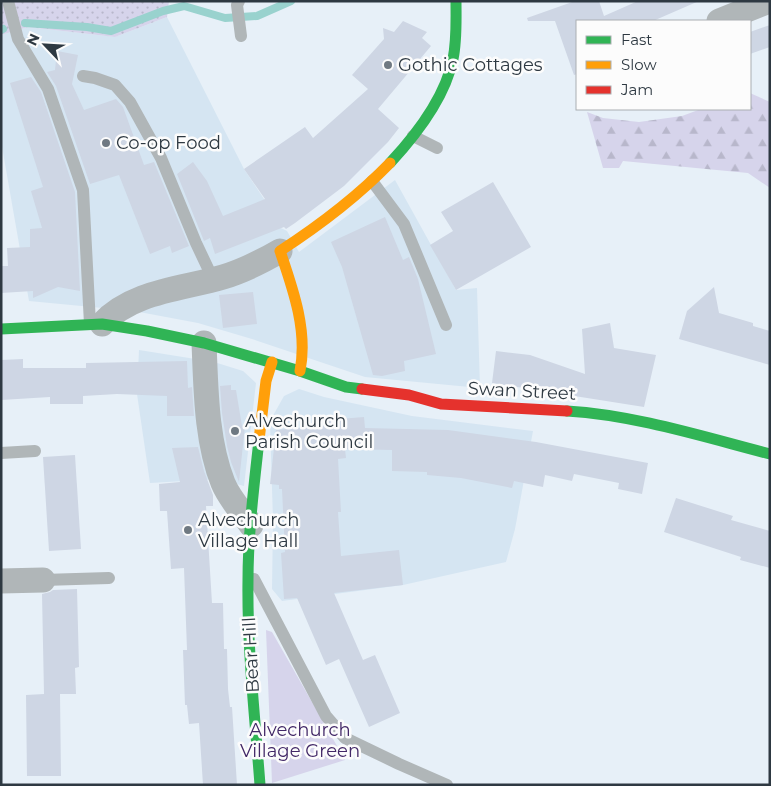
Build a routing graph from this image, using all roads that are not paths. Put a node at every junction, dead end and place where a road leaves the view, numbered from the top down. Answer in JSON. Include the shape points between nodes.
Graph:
{"nodes":[{"id":1,"x":8,"y":1,"type":"edge"},
{"id":2,"x":456,"y":1,"type":"edge"},
{"id":3,"x":770,"y":1,"type":"edge"},
{"id":4,"x":238,"y":3,"type":"edge"},
{"id":5,"x":722,"y":20,"type":"edge"},
{"id":6,"x":242,"y":36,"type":"dead end"},
{"id":7,"x":83,"y":76,"type":"dead end"},
{"id":8,"x":413,"y":136,"type":"junction"},
{"id":9,"x":437,"y":148,"type":"dead end"},
{"id":10,"x":372,"y":181,"type":"junction"},
{"id":11,"x":280,"y":252,"type":"junction"},
{"id":12,"x":214,"y":279,"type":"junction"},
{"id":13,"x":96,"y":324,"type":"junction"},
{"id":14,"x":446,"y":325,"type":"dead end"},
{"id":15,"x":1,"y":329,"type":"edge"},
{"id":16,"x":204,"y":343,"type":"junction"},
{"id":17,"x":272,"y":362,"type":"junction"},
{"id":18,"x":300,"y":371,"type":"junction"},
{"id":19,"x":35,"y":451,"type":"dead end"},
{"id":20,"x":1,"y":453,"type":"edge"},
{"id":21,"x":770,"y":454,"type":"edge"},
{"id":22,"x":251,"y":525,"type":"junction"},
{"id":23,"x":249,"y":568,"type":"junction"},
{"id":24,"x":109,"y":578,"type":"dead end"},
{"id":25,"x":43,"y":580,"type":"joint"},
{"id":26,"x":1,"y":581,"type":"edge"},
{"id":27,"x":260,"y":785,"type":"edge"},
{"id":28,"x":447,"y":785,"type":"edge"}],
"edges":[{"from":1,"to":13,"type":"lane","via":[[18,39],[48,89],[83,190]]},
{"from":2,"to":8,"type":"street","via":[[455,52],[448,76],[437,101]]},
{"from":3,"to":5,"type":"street"},
{"from":4,"to":6,"type":"lane"},
{"from":7,"to":12,"type":"lane","via":[[115,85],[130,102],[161,158]]},
{"from":8,"to":9,"type":"lane"},
{"from":8,"to":10,"type":"street"},
{"from":10,"to":11,"type":"street","via":[[318,227]]},
{"from":10,"to":14,"type":"lane","via":[[404,224]]},
{"from":11,"to":12,"type":"street","via":[[251,267]]},
{"from":11,"to":18,"type":"street","via":[[304,343]]},
{"from":12,"to":13,"type":"street","via":[[151,295]]},
{"from":13,"to":15,"type":"street","name":"Swan Street"},
{"from":13,"to":16,"type":"street","name":"Swan Street","via":[[156,332]]},
{"from":16,"to":17,"type":"street","name":"Swan Street"},
{"from":16,"to":22,"type":"street","via":[[206,404],[216,458],[224,484]]},
{"from":17,"to":18,"type":"street","name":"Swan Street"},
{"from":17,"to":22,"type":"street","name":"Bear Hill","via":[[264,395]]},
{"from":18,"to":21,"type":"street","name":"Swan Street","via":[[346,387],[409,395],[441,404],[581,412],[647,424]]},
{"from":19,"to":20,"type":"lane"},
{"from":22,"to":23,"type":"street","name":"Bear Hill"},
{"from":23,"to":27,"type":"street","name":"Bear Hill","via":[[249,622]]},
{"from":23,"to":28,"type":"lane","via":[[326,716],[345,738]]},
{"from":24,"to":25,"type":"lane"},
{"from":25,"to":26,"type":"street"}]}
